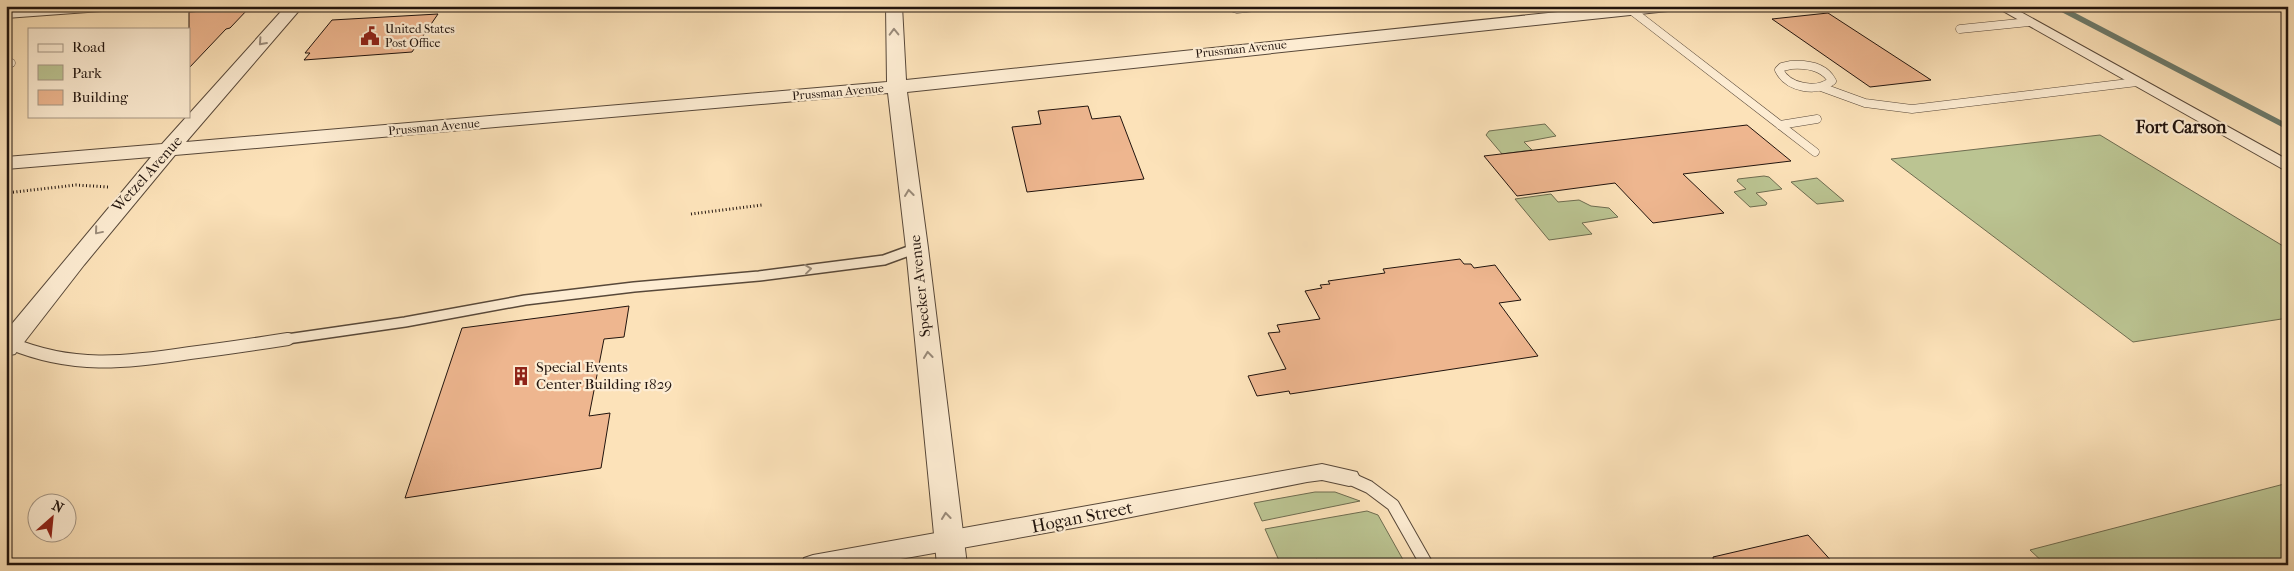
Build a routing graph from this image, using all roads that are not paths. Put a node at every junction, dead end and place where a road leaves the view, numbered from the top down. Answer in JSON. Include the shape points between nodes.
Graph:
{"nodes":[{"id":1,"x":116,"y":6,"type":"edge"},
{"id":2,"x":295,"y":6,"type":"edge"},
{"id":3,"x":894,"y":6,"type":"edge"},
{"id":4,"x":1228,"y":6,"type":"edge"},
{"id":5,"x":1265,"y":6,"type":"edge"},
{"id":6,"x":1668,"y":6,"type":"edge"},
{"id":7,"x":2000,"y":6,"type":"edge"},
{"id":8,"x":1631,"y":10,"type":"junction"},
{"id":9,"x":1571,"y":11,"type":"edge"},
{"id":10,"x":6,"y":14,"type":"edge"},
{"id":11,"x":2029,"y":22,"type":"junction"},
{"id":12,"x":1960,"y":29,"type":"dead end"},
{"id":13,"x":2137,"y":82,"type":"junction"},
{"id":14,"x":897,"y":87,"type":"junction"},
{"id":15,"x":1821,"y":87,"type":"junction"},
{"id":16,"x":1817,"y":120,"type":"dead end"},
{"id":17,"x":1780,"y":125,"type":"junction"},
{"id":18,"x":169,"y":150,"type":"junction"},
{"id":19,"x":1815,"y":152,"type":"dead end"},
{"id":20,"x":6,"y":164,"type":"edge"},
{"id":21,"x":2288,"y":167,"type":"edge"},
{"id":22,"x":917,"y":248,"type":"junction"},
{"id":23,"x":8,"y":346,"type":"edge"},
{"id":24,"x":1349,"y":478,"type":"joint"},
{"id":25,"x":950,"y":553,"type":"edge"},
{"id":26,"x":813,"y":565,"type":"edge"},
{"id":27,"x":1427,"y":565,"type":"edge"}],
"edges":[{"from":1,"to":10,"type":"street"},
{"from":2,"to":18,"type":"street","name":"Wetzel Avenue","one_way":true},
{"from":14,"to":3,"type":"street","name":"Specker Avenue","one_way":true},
{"from":4,"to":5,"type":"lane","via":[[1238,9]]},
{"from":6,"to":8,"type":"street","name":"Prussman Avenue"},
{"from":7,"to":11,"type":"street"},
{"from":8,"to":9,"type":"street","name":"Prussman Avenue"},
{"from":8,"to":17,"type":"lane"},
{"from":9,"to":14,"type":"street","name":"Prussman Avenue"},
{"from":11,"to":12,"type":"lane"},
{"from":11,"to":13,"type":"street"},
{"from":13,"to":15,"type":"lane","via":[[1912,109],[1886,108],[1861,102]]},
{"from":13,"to":21,"type":"street"},
{"from":14,"to":18,"type":"street","name":"Prussman Avenue"},
{"from":22,"to":14,"type":"street","name":"Specker Avenue","one_way":true},
{"from":15,"to":15,"type":"lane","via":[[1832,81],[1821,70],[1797,64],[1778,70],[1791,82]]},
{"from":16,"to":17,"type":"lane"},
{"from":17,"to":19,"type":"lane"},
{"from":18,"to":20,"type":"street","name":"Prussman Avenue"},
{"from":18,"to":23,"type":"street","name":"Wetzel Avenue","one_way":true,"via":[[70,264]]},
{"from":23,"to":22,"type":"lane","one_way":true,"via":[[75,363],[137,361],[406,322],[525,300],[884,260]]},
{"from":25,"to":22,"type":"street","name":"Specker Avenue","one_way":true},
{"from":24,"to":25,"type":"street","name":"Hogan Street","via":[[1322,472],[1307,474]]},
{"from":24,"to":27,"type":"lane","via":[[1393,505]]},
{"from":25,"to":26,"type":"street","name":"Hogan Street"}]}
